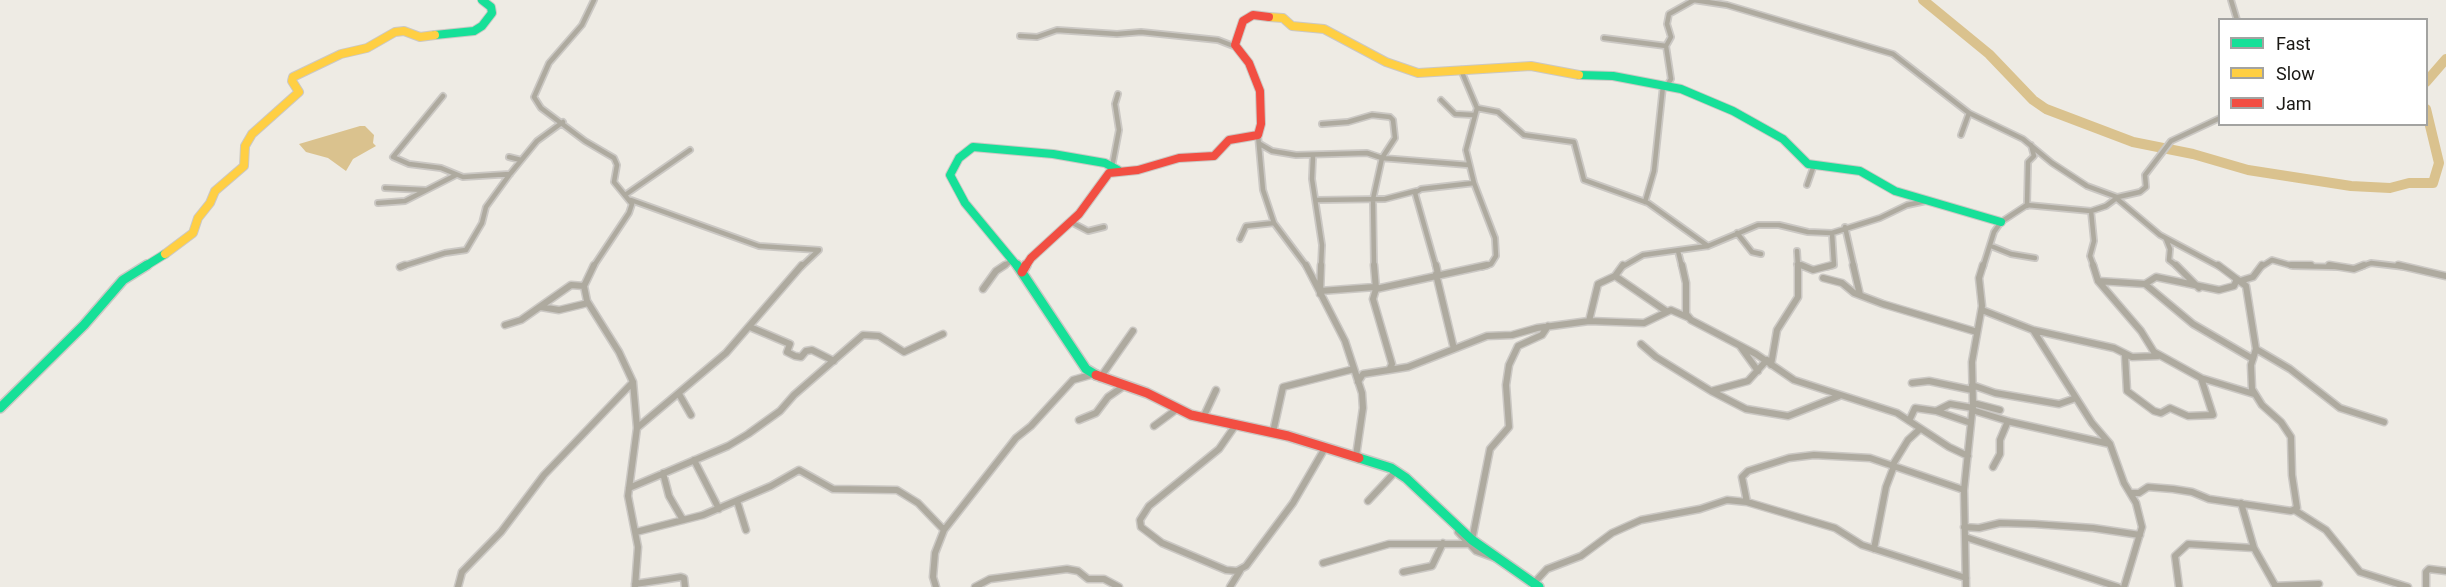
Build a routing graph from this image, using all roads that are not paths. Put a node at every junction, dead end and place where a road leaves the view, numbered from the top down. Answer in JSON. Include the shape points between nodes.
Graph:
{"nodes":[{"id":1,"x":475,"y":0,"type":"edge"},
{"id":2,"x":482,"y":0,"type":"edge"},
{"id":3,"x":594,"y":0,"type":"edge"},
{"id":4,"x":2231,"y":0,"type":"edge"},
{"id":5,"x":2236,"y":18,"type":"edge"},
{"id":6,"x":1020,"y":36,"type":"dead end"},
{"id":7,"x":1604,"y":38,"type":"dead end"},
{"id":8,"x":1666,"y":46,"type":"junction"},
{"id":9,"x":1236,"y":47,"type":"junction"},
{"id":10,"x":1461,"y":69,"type":"junction"},
{"id":11,"x":1664,"y":86,"type":"junction"},
{"id":12,"x":1118,"y":94,"type":"dead end"},
{"id":13,"x":443,"y":96,"type":"dead end"},
{"id":14,"x":1441,"y":100,"type":"dead end"},
{"id":15,"x":1477,"y":108,"type":"junction"},
{"id":16,"x":1969,"y":113,"type":"junction"},
{"id":17,"x":1474,"y":114,"type":"junction"},
{"id":18,"x":2218,"y":119,"type":"edge"},
{"id":19,"x":563,"y":122,"type":"junction"},
{"id":20,"x":1322,"y":124,"type":"dead end"},
{"id":21,"x":1961,"y":135,"type":"dead end"},
{"id":22,"x":1259,"y":140,"type":"junction"},
{"id":23,"x":2031,"y":144,"type":"junction"},
{"id":24,"x":2167,"y":147,"type":"joint"},
{"id":25,"x":690,"y":150,"type":"dead end"},
{"id":26,"x":1313,"y":156,"type":"junction"},
{"id":27,"x":509,"y":157,"type":"dead end"},
{"id":28,"x":1382,"y":158,"type":"junction"},
{"id":29,"x":2160,"y":158,"type":"joint"},
{"id":30,"x":521,"y":160,"type":"junction"},
{"id":31,"x":1469,"y":165,"type":"junction"},
{"id":32,"x":1814,"y":165,"type":"junction"},
{"id":33,"x":1115,"y":169,"type":"junction"},
{"id":34,"x":510,"y":174,"type":"junction"},
{"id":35,"x":456,"y":175,"type":"junction"},
{"id":36,"x":1474,"y":183,"type":"junction"},
{"id":37,"x":1807,"y":185,"type":"dead end"},
{"id":38,"x":385,"y":188,"type":"dead end"},
{"id":39,"x":426,"y":190,"type":"junction"},
{"id":40,"x":1416,"y":191,"type":"junction"},
{"id":41,"x":626,"y":195,"type":"junction"},
{"id":42,"x":2117,"y":198,"type":"junction"},
{"id":43,"x":1373,"y":199,"type":"junction"},
{"id":44,"x":631,"y":200,"type":"junction"},
{"id":45,"x":1317,"y":200,"type":"junction"},
{"id":46,"x":1931,"y":201,"type":"junction"},
{"id":47,"x":1645,"y":202,"type":"junction"},
{"id":48,"x":378,"y":203,"type":"dead end"},
{"id":49,"x":2027,"y":206,"type":"junction"},
{"id":50,"x":2091,"y":211,"type":"junction"},
{"id":51,"x":1071,"y":222,"type":"junction"},
{"id":52,"x":2001,"y":222,"type":"junction"},
{"id":53,"x":1274,"y":223,"type":"junction"},
{"id":54,"x":1104,"y":227,"type":"dead end"},
{"id":55,"x":1845,"y":227,"type":"junction"},
{"id":56,"x":1737,"y":233,"type":"junction"},
{"id":57,"x":1832,"y":233,"type":"junction"},
{"id":58,"x":1240,"y":238,"type":"dead end"},
{"id":59,"x":2166,"y":239,"type":"junction"},
{"id":60,"x":1708,"y":246,"type":"junction"},
{"id":61,"x":1991,"y":246,"type":"junction"},
{"id":62,"x":1678,"y":251,"type":"junction"},
{"id":63,"x":1797,"y":251,"type":"dead end"},
{"id":64,"x":1761,"y":254,"type":"dead end"},
{"id":65,"x":2035,"y":258,"type":"dead end"},
{"id":66,"x":1013,"y":260,"type":"junction"},
{"id":67,"x":1797,"y":264,"type":"junction"},
{"id":68,"x":400,"y":267,"type":"dead end"},
{"id":69,"x":1022,"y":272,"type":"junction"},
{"id":70,"x":1437,"y":274,"type":"junction"},
{"id":71,"x":1615,"y":276,"type":"junction"},
{"id":72,"x":2446,"y":276,"type":"edge"},
{"id":73,"x":1823,"y":278,"type":"dead end"},
{"id":74,"x":2239,"y":280,"type":"junction"},
{"id":75,"x":2098,"y":281,"type":"junction"},
{"id":76,"x":2145,"y":284,"type":"junction"},
{"id":77,"x":584,"y":286,"type":"junction"},
{"id":78,"x":1375,"y":288,"type":"junction"},
{"id":79,"x":2199,"y":288,"type":"junction"},
{"id":80,"x":983,"y":289,"type":"dead end"},
{"id":81,"x":1320,"y":292,"type":"junction"},
{"id":82,"x":1860,"y":295,"type":"junction"},
{"id":83,"x":588,"y":303,"type":"junction"},
{"id":84,"x":541,"y":307,"type":"junction"},
{"id":85,"x":1685,"y":307,"type":"junction"},
{"id":86,"x":1982,"y":310,"type":"junction"},
{"id":87,"x":1666,"y":311,"type":"junction"},
{"id":88,"x":1676,"y":311,"type":"junction"},
{"id":89,"x":1688,"y":318,"type":"junction"},
{"id":90,"x":1589,"y":321,"type":"junction"},
{"id":91,"x":505,"y":325,"type":"dead end"},
{"id":92,"x":1548,"y":326,"type":"junction"},
{"id":93,"x":750,"y":327,"type":"junction"},
{"id":94,"x":2033,"y":330,"type":"junction"},
{"id":95,"x":1133,"y":331,"type":"dead end"},
{"id":96,"x":1977,"y":332,"type":"junction"},
{"id":97,"x":943,"y":334,"type":"dead end"},
{"id":98,"x":1641,"y":344,"type":"dead end"},
{"id":99,"x":1739,"y":344,"type":"junction"},
{"id":100,"x":1454,"y":349,"type":"junction"},
{"id":101,"x":2256,"y":350,"type":"junction"},
{"id":102,"x":2126,"y":355,"type":"junction"},
{"id":103,"x":2158,"y":356,"type":"junction"},
{"id":104,"x":2253,"y":360,"type":"junction"},
{"id":105,"x":834,"y":361,"type":"junction"},
{"id":106,"x":1769,"y":363,"type":"junction"},
{"id":107,"x":1354,"y":369,"type":"junction"},
{"id":108,"x":1389,"y":370,"type":"junction"},
{"id":109,"x":1758,"y":371,"type":"junction"},
{"id":110,"x":1097,"y":376,"type":"junction"},
{"id":111,"x":2201,"y":378,"type":"junction"},
{"id":112,"x":633,"y":382,"type":"junction"},
{"id":113,"x":1358,"y":382,"type":"junction"},
{"id":114,"x":1912,"y":383,"type":"dead end"},
{"id":115,"x":1125,"y":385,"type":"junction"},
{"id":116,"x":1972,"y":388,"type":"junction"},
{"id":117,"x":1216,"y":390,"type":"dead end"},
{"id":118,"x":1711,"y":391,"type":"junction"},
{"id":119,"x":679,"y":394,"type":"junction"},
{"id":120,"x":2254,"y":394,"type":"junction"},
{"id":121,"x":1841,"y":395,"type":"junction"},
{"id":122,"x":2076,"y":398,"type":"junction"},
{"id":123,"x":1973,"y":407,"type":"junction"},
{"id":124,"x":0,"y":408,"type":"edge"},
{"id":125,"x":1177,"y":409,"type":"junction"},
{"id":126,"x":2000,"y":410,"type":"dead end"},
{"id":127,"x":1936,"y":411,"type":"junction"},
{"id":128,"x":691,"y":415,"type":"dead end"},
{"id":129,"x":1203,"y":418,"type":"junction"},
{"id":130,"x":1079,"y":420,"type":"dead end"},
{"id":131,"x":1909,"y":421,"type":"junction"},
{"id":132,"x":2008,"y":421,"type":"junction"},
{"id":133,"x":2384,"y":422,"type":"dead end"},
{"id":134,"x":1971,"y":423,"type":"junction"},
{"id":135,"x":1154,"y":426,"type":"dead end"},
{"id":136,"x":1235,"y":426,"type":"junction"},
{"id":137,"x":637,"y":428,"type":"junction"},
{"id":138,"x":1920,"y":429,"type":"junction"},
{"id":139,"x":1273,"y":432,"type":"junction"},
{"id":140,"x":2110,"y":444,"type":"junction"},
{"id":141,"x":1326,"y":448,"type":"junction"},
{"id":142,"x":1356,"y":456,"type":"junction"},
{"id":143,"x":1968,"y":456,"type":"junction"},
{"id":144,"x":694,"y":460,"type":"junction"},
{"id":145,"x":1893,"y":466,"type":"junction"},
{"id":146,"x":1993,"y":467,"type":"dead end"},
{"id":147,"x":1396,"y":471,"type":"junction"},
{"id":148,"x":663,"y":473,"type":"junction"},
{"id":149,"x":628,"y":488,"type":"junction"},
{"id":150,"x":1964,"y":490,"type":"junction"},
{"id":151,"x":2132,"y":493,"type":"junction"},
{"id":152,"x":737,"y":501,"type":"junction"},
{"id":153,"x":1368,"y":501,"type":"dead end"},
{"id":154,"x":1747,"y":502,"type":"junction"},
{"id":155,"x":2241,"y":503,"type":"junction"},
{"id":156,"x":719,"y":508,"type":"junction"},
{"id":157,"x":2296,"y":511,"type":"junction"},
{"id":158,"x":684,"y":520,"type":"junction"},
{"id":159,"x":1964,"y":527,"type":"junction"},
{"id":160,"x":746,"y":530,"type":"dead end"},
{"id":161,"x":945,"y":530,"type":"junction"},
{"id":162,"x":636,"y":532,"type":"junction"},
{"id":163,"x":2140,"y":535,"type":"junction"},
{"id":164,"x":1965,"y":537,"type":"junction"},
{"id":165,"x":1470,"y":542,"type":"junction"},
{"id":166,"x":1443,"y":543,"type":"junction"},
{"id":167,"x":2254,"y":548,"type":"junction"},
{"id":168,"x":1874,"y":549,"type":"junction"},
{"id":169,"x":1323,"y":564,"type":"dead end"},
{"id":170,"x":1240,"y":570,"type":"junction"},
{"id":171,"x":2446,"y":571,"type":"edge"},
{"id":172,"x":1403,"y":572,"type":"dead end"},
{"id":173,"x":1966,"y":578,"type":"junction"},
{"id":174,"x":2373,"y":578,"type":"junction"},
{"id":175,"x":2319,"y":584,"type":"dead end"},
{"id":176,"x":635,"y":585,"type":"edge"},
{"id":177,"x":1537,"y":585,"type":"edge"},
{"id":178,"x":458,"y":587,"type":"edge"},
{"id":179,"x":685,"y":587,"type":"edge"},
{"id":180,"x":936,"y":587,"type":"edge"},
{"id":181,"x":975,"y":587,"type":"edge"},
{"id":182,"x":1119,"y":587,"type":"edge"},
{"id":183,"x":1230,"y":587,"type":"edge"},
{"id":184,"x":1966,"y":587,"type":"edge"},
{"id":185,"x":2118,"y":587,"type":"edge"},
{"id":186,"x":2124,"y":587,"type":"edge"},
{"id":187,"x":2179,"y":587,"type":"edge"},
{"id":188,"x":2276,"y":587,"type":"edge"},
{"id":189,"x":2378,"y":587,"type":"edge"},
{"id":190,"x":2408,"y":587,"type":"edge"},
{"id":191,"x":2426,"y":587,"type":"edge"}],
"edges":[{"from":1,"to":2,"type":"street"},
{"from":2,"to":124,"type":"street","via":[[492,13],[474,31],[420,37],[395,32],[367,48],[341,54],[293,77],[299,92],[252,134],[245,146],[244,166],[215,191],[193,233],[123,280]]},
{"from":3,"to":19,"type":"street","via":[[582,25],[549,63],[534,97],[541,108]]},
{"from":4,"to":5,"type":"street"},
{"from":6,"to":9,"type":"street","via":[[1037,37],[1057,30],[1141,32],[1218,40]]},
{"from":7,"to":8,"type":"street"},
{"from":8,"to":11,"type":"street","via":[[1671,75]]},
{"from":8,"to":16,"type":"street","via":[[1671,37],[1669,14],[1694,0],[1727,5],[1893,54]]},
{"from":9,"to":10,"type":"street","via":[[1243,21],[1258,15],[1283,18],[1292,26],[1324,29],[1386,62],[1418,73]]},
{"from":9,"to":22,"type":"street","via":[[1249,63],[1260,91]]},
{"from":10,"to":11,"type":"street","via":[[1531,66]]},
{"from":10,"to":15,"type":"street"},
{"from":11,"to":32,"type":"street","via":[[1691,92],[1748,119],[1790,143],[1805,161]]},
{"from":11,"to":47,"type":"street","via":[[1654,171]]},
{"from":12,"to":33,"type":"street"},
{"from":13,"to":35,"type":"street","via":[[393,157]]},
{"from":14,"to":17,"type":"street","via":[[1455,114]]},
{"from":15,"to":17,"type":"street"},
{"from":15,"to":47,"type":"street","via":[[1498,112],[1524,135],[1574,142],[1584,180]]},
{"from":16,"to":21,"type":"street"},
{"from":16,"to":23,"type":"street"},
{"from":17,"to":31,"type":"street","via":[[1466,150]]},
{"from":18,"to":24,"type":"street","via":[[2188,131]]},
{"from":19,"to":30,"type":"street","via":[[537,141]]},
{"from":19,"to":41,"type":"street","via":[[614,158],[614,183]]},
{"from":20,"to":28,"type":"street","via":[[1372,115],[1390,117],[1395,138]]},
{"from":22,"to":26,"type":"street","via":[[1272,151]]},
{"from":22,"to":33,"type":"street","via":[[1229,140],[1214,156],[1179,158],[1138,170]]},
{"from":22,"to":53,"type":"street","via":[[1261,177]]},
{"from":23,"to":42,"type":"street","via":[[2087,186]]},
{"from":23,"to":49,"type":"street","via":[[2034,156],[2028,162]]},
{"from":24,"to":29,"type":"street"},
{"from":25,"to":41,"type":"street"},
{"from":26,"to":28,"type":"street","via":[[1326,152],[1373,154]]},
{"from":26,"to":45,"type":"street","via":[[1312,179]]},
{"from":27,"to":30,"type":"street"},
{"from":28,"to":31,"type":"street"},
{"from":28,"to":43,"type":"street"},
{"from":29,"to":42,"type":"street","via":[[2145,175],[2144,189]]},
{"from":30,"to":34,"type":"street"},
{"from":31,"to":36,"type":"street"},
{"from":32,"to":37,"type":"street"},
{"from":32,"to":46,"type":"street","via":[[1860,171],[1885,187]]},
{"from":33,"to":51,"type":"street"},
{"from":33,"to":66,"type":"street","via":[[1098,162],[1022,149],[973,147],[964,152],[950,178],[965,203]]},
{"from":34,"to":35,"type":"street","via":[[477,178]]},
{"from":34,"to":68,"type":"street","via":[[486,207],[482,223],[466,250]]},
{"from":35,"to":39,"type":"street"},
{"from":36,"to":40,"type":"street"},
{"from":36,"to":70,"type":"street","via":[[1495,238],[1496,256],[1491,264],[1482,267]]},
{"from":38,"to":39,"type":"street"},
{"from":39,"to":48,"type":"street","via":[[405,201]]},
{"from":40,"to":43,"type":"street"},
{"from":40,"to":70,"type":"street"},
{"from":41,"to":44,"type":"street"},
{"from":42,"to":50,"type":"street","via":[[2106,207]]},
{"from":42,"to":59,"type":"street"},
{"from":43,"to":45,"type":"street"},
{"from":43,"to":78,"type":"street"},
{"from":44,"to":77,"type":"street","via":[[629,213],[599,255]]},
{"from":44,"to":93,"type":"street","via":[[759,246],[819,250]]},
{"from":45,"to":81,"type":"street","via":[[1322,245]]},
{"from":46,"to":52,"type":"street"},
{"from":46,"to":55,"type":"street","via":[[1907,205],[1880,218]]},
{"from":47,"to":60,"type":"street"},
{"from":49,"to":50,"type":"street"},
{"from":49,"to":52,"type":"street"},
{"from":50,"to":75,"type":"street","via":[[2094,241],[2090,256]]},
{"from":51,"to":54,"type":"street","via":[[1088,231]]},
{"from":51,"to":69,"type":"street","via":[[1031,258]]},
{"from":52,"to":61,"type":"street"},
{"from":53,"to":58,"type":"street","via":[[1246,226]]},
{"from":53,"to":81,"type":"street","via":[[1301,256]]},
{"from":55,"to":57,"type":"street"},
{"from":55,"to":82,"type":"street"},
{"from":56,"to":57,"type":"street","via":[[1771,224]]},
{"from":56,"to":60,"type":"street"},
{"from":56,"to":64,"type":"street","via":[[1752,252]]},
{"from":57,"to":67,"type":"street","via":[[1834,264],[1813,270]]},
{"from":59,"to":74,"type":"street","via":[[2211,260]]},
{"from":59,"to":79,"type":"street","via":[[2169,260]]},
{"from":60,"to":62,"type":"street"},
{"from":61,"to":65,"type":"street"},
{"from":61,"to":86,"type":"street","via":[[1979,278]]},
{"from":62,"to":71,"type":"street","via":[[1643,255],[1625,263]]},
{"from":62,"to":85,"type":"street","via":[[1686,283]]},
{"from":63,"to":67,"type":"street"},
{"from":66,"to":69,"type":"street"},
{"from":66,"to":80,"type":"street","via":[[996,271]]},
{"from":67,"to":106,"type":"street","via":[[1798,297],[1777,330]]},
{"from":69,"to":110,"type":"street","via":[[1081,364]]},
{"from":70,"to":78,"type":"street"},
{"from":70,"to":100,"type":"street"},
{"from":71,"to":87,"type":"street"},
{"from":71,"to":90,"type":"street","via":[[1598,284]]},
{"from":72,"to":74,"type":"street","via":[[2392,264],[2371,263],[2354,269],[2293,266],[2272,260],[2265,262],[2253,277]]},
{"from":73,"to":82,"type":"street"},
{"from":74,"to":79,"type":"street","via":[[2225,289]]},
{"from":74,"to":101,"type":"street","via":[[2248,291]]},
{"from":75,"to":76,"type":"street"},
{"from":75,"to":103,"type":"street"},
{"from":76,"to":79,"type":"street","via":[[2156,277]]},
{"from":76,"to":104,"type":"street","via":[[2193,324]]},
{"from":77,"to":83,"type":"street"},
{"from":77,"to":84,"type":"street","via":[[571,285]]},
{"from":78,"to":81,"type":"street"},
{"from":78,"to":108,"type":"street","via":[[1373,299],[1392,361]]},
{"from":81,"to":107,"type":"street","via":[[1345,341]]},
{"from":82,"to":96,"type":"street"},
{"from":83,"to":84,"type":"street","via":[[559,310]]},
{"from":83,"to":112,"type":"street"},
{"from":84,"to":91,"type":"street"},
{"from":85,"to":88,"type":"street"},
{"from":85,"to":89,"type":"street"},
{"from":86,"to":94,"type":"street"},
{"from":86,"to":96,"type":"street"},
{"from":87,"to":88,"type":"street"},
{"from":87,"to":90,"type":"street","via":[[1644,323]]},
{"from":88,"to":89,"type":"street"},
{"from":89,"to":99,"type":"street"},
{"from":90,"to":92,"type":"street"},
{"from":92,"to":100,"type":"street","via":[[1512,335],[1487,336]]},
{"from":92,"to":165,"type":"street","via":[[1542,335],[1518,346],[1509,365],[1509,427],[1490,449]]},
{"from":93,"to":105,"type":"street","via":[[790,344],[787,352],[795,356],[812,350]]},
{"from":93,"to":119,"type":"street"},
{"from":94,"to":102,"type":"street","via":[[2108,346]]},
{"from":94,"to":122,"type":"street"},
{"from":95,"to":110,"type":"street"},
{"from":96,"to":116,"type":"street"},
{"from":97,"to":105,"type":"street","via":[[904,352],[879,336],[864,334]]},
{"from":98,"to":118,"type":"street"},
{"from":99,"to":106,"type":"street"},
{"from":99,"to":109,"type":"street"},
{"from":100,"to":108,"type":"street"},
{"from":101,"to":104,"type":"street"},
{"from":101,"to":133,"type":"street","via":[[2290,369],[2340,408]]},
{"from":102,"to":103,"type":"street"},
{"from":102,"to":111,"type":"street","via":[[2127,392],[2158,413],[2171,408],[2188,416],[2213,415]]},
{"from":103,"to":111,"type":"street"},
{"from":104,"to":120,"type":"street","via":[[2250,378]]},
{"from":105,"to":144,"type":"street","via":[[766,423],[732,444]]},
{"from":106,"to":109,"type":"street"},
{"from":106,"to":121,"type":"street","via":[[1794,380]]},
{"from":107,"to":113,"type":"street"},
{"from":107,"to":139,"type":"street","via":[[1282,387]]},
{"from":108,"to":113,"type":"street","via":[[1368,371]]},
{"from":109,"to":118,"type":"street","via":[[1748,381]]},
{"from":110,"to":115,"type":"street"},
{"from":110,"to":161,"type":"street","via":[[1076,378],[1055,398],[1010,444]]},
{"from":111,"to":120,"type":"street"},
{"from":112,"to":137,"type":"street"},
{"from":112,"to":178,"type":"street","via":[[544,475],[501,532],[462,572]]},
{"from":113,"to":142,"type":"street","via":[[1363,408]]},
{"from":114,"to":116,"type":"street","via":[[1929,381]]},
{"from":115,"to":125,"type":"street"},
{"from":115,"to":130,"type":"street","via":[[1108,397],[1096,413]]},
{"from":116,"to":122,"type":"street","via":[[2059,404]]},
{"from":116,"to":123,"type":"street"},
{"from":117,"to":129,"type":"street"},
{"from":118,"to":121,"type":"street","via":[[1746,409],[1788,416]]},
{"from":119,"to":128,"type":"street"},
{"from":119,"to":137,"type":"street"},
{"from":120,"to":157,"type":"street","via":[[2291,436]]},
{"from":121,"to":131,"type":"street","via":[[1882,407]]},
{"from":122,"to":140,"type":"street"},
{"from":123,"to":126,"type":"street"},
{"from":123,"to":127,"type":"street","via":[[1948,404]]},
{"from":123,"to":132,"type":"street"},
{"from":123,"to":134,"type":"street"},
{"from":125,"to":129,"type":"street"},
{"from":125,"to":135,"type":"street"},
{"from":127,"to":131,"type":"street","via":[[1915,408]]},
{"from":127,"to":134,"type":"street"},
{"from":129,"to":136,"type":"street"},
{"from":131,"to":138,"type":"street"},
{"from":132,"to":140,"type":"street"},
{"from":132,"to":146,"type":"street"},
{"from":134,"to":143,"type":"street"},
{"from":136,"to":139,"type":"street"},
{"from":136,"to":170,"type":"street","via":[[1219,449],[1149,506],[1140,520],[1145,530],[1171,548],[1219,568]]},
{"from":137,"to":149,"type":"street"},
{"from":138,"to":143,"type":"street"},
{"from":138,"to":145,"type":"street","via":[[1908,440]]},
{"from":139,"to":141,"type":"street"},
{"from":140,"to":151,"type":"street","via":[[2124,483]]},
{"from":141,"to":142,"type":"street"},
{"from":141,"to":170,"type":"street","via":[[1293,503]]},
{"from":142,"to":147,"type":"street"},
{"from":143,"to":150,"type":"street"},
{"from":144,"to":148,"type":"street"},
{"from":144,"to":156,"type":"street"},
{"from":145,"to":150,"type":"street"},
{"from":145,"to":154,"type":"street","via":[[1862,457],[1814,455],[1789,459],[1744,475]]},
{"from":145,"to":168,"type":"street"},
{"from":147,"to":153,"type":"street"},
{"from":147,"to":165,"type":"street"},
{"from":148,"to":149,"type":"street"},
{"from":148,"to":158,"type":"street","via":[[669,496]]},
{"from":149,"to":162,"type":"street"},
{"from":150,"to":159,"type":"street"},
{"from":151,"to":155,"type":"street","via":[[2148,487],[2167,488]]},
{"from":151,"to":163,"type":"street","via":[[2141,521]]},
{"from":152,"to":156,"type":"street"},
{"from":152,"to":160,"type":"street"},
{"from":152,"to":161,"type":"street","via":[[799,470],[833,489],[901,492]]},
{"from":154,"to":168,"type":"street","via":[[1835,528]]},
{"from":154,"to":177,"type":"street","via":[[1723,501],[1641,520],[1600,539],[1581,556],[1547,569]]},
{"from":155,"to":157,"type":"street"},
{"from":155,"to":167,"type":"street"},
{"from":156,"to":158,"type":"street"},
{"from":157,"to":174,"type":"street","via":[[2326,530],[2354,566]]},
{"from":158,"to":162,"type":"street"},
{"from":159,"to":163,"type":"street","via":[[2034,524]]},
{"from":159,"to":164,"type":"street"},
{"from":161,"to":180,"type":"street","via":[[935,553]]},
{"from":162,"to":176,"type":"street"},
{"from":163,"to":186,"type":"street"},
{"from":164,"to":173,"type":"street"},
{"from":164,"to":185,"type":"street"},
{"from":165,"to":166,"type":"street"},
{"from":165,"to":177,"type":"street"},
{"from":166,"to":169,"type":"street","via":[[1389,544]]},
{"from":166,"to":172,"type":"street","via":[[1432,567]]},
{"from":167,"to":187,"type":"street","via":[[2188,544],[2175,556]]},
{"from":167,"to":188,"type":"street"},
{"from":168,"to":173,"type":"street"},
{"from":170,"to":183,"type":"street"},
{"from":171,"to":191,"type":"street","via":[[2429,569]]},
{"from":173,"to":184,"type":"street"},
{"from":174,"to":189,"type":"street"},
{"from":174,"to":190,"type":"street"},
{"from":175,"to":188,"type":"street"},
{"from":176,"to":179,"type":"street","via":[[681,577]]},
{"from":181,"to":182,"type":"street","via":[[990,579],[1067,569]]}]}
